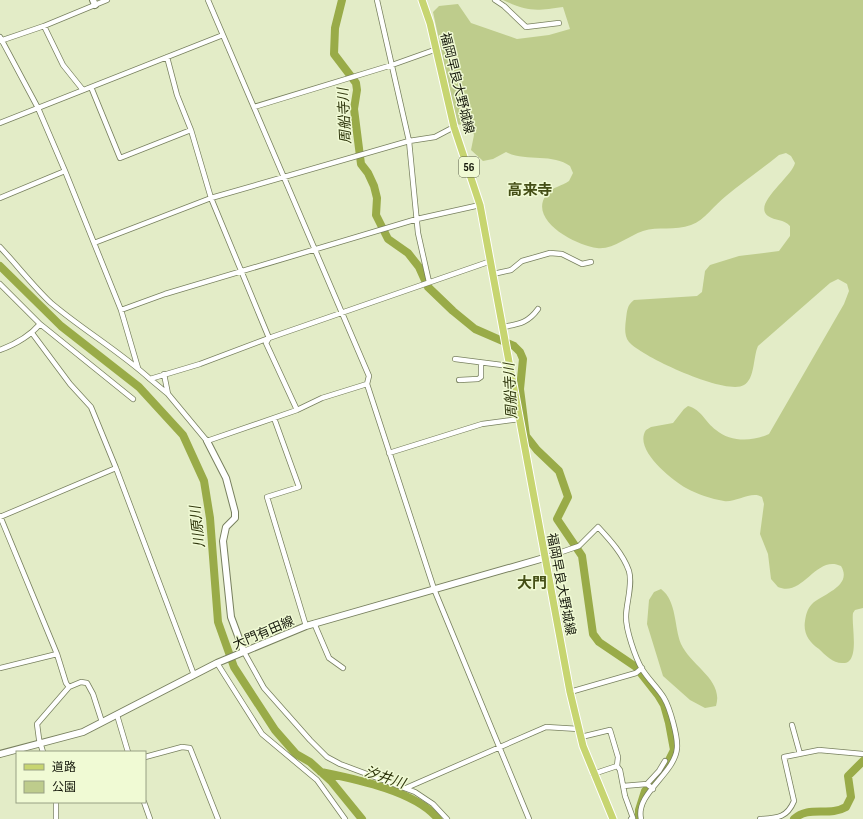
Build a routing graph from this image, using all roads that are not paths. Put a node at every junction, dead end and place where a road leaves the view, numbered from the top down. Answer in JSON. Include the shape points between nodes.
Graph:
{"nodes":[{"id":1,"x":107,"y":0,"type":"edge"},
{"id":2,"x":208,"y":0,"type":"edge"},
{"id":3,"x":377,"y":0,"type":"edge"},
{"id":4,"x":422,"y":0,"type":"edge"},
{"id":5,"x":495,"y":0,"type":"edge"},
{"id":6,"x":94,"y":2,"type":"edge"},
{"id":7,"x":559,"y":23,"type":"dead end"},
{"id":8,"x":44,"y":26,"type":"junction"},
{"id":9,"x":223,"y":35,"type":"junction"},
{"id":10,"x":0,"y":39,"type":"edge"},
{"id":11,"x":437,"y":49,"type":"junction"},
{"id":12,"x":167,"y":57,"type":"junction"},
{"id":13,"x":392,"y":65,"type":"junction"},
{"id":14,"x":91,"y":87,"type":"junction"},
{"id":15,"x":83,"y":90,"type":"junction"},
{"id":16,"x":254,"y":107,"type":"junction"},
{"id":17,"x":38,"y":108,"type":"junction"},
{"id":18,"x":1,"y":121,"type":"edge"},
{"id":19,"x":454,"y":126,"type":"junction"},
{"id":20,"x":190,"y":130,"type":"junction"},
{"id":21,"x":409,"y":141,"type":"junction"},
{"id":22,"x":65,"y":171,"type":"junction"},
{"id":23,"x":284,"y":177,"type":"junction"},
{"id":24,"x":0,"y":198,"type":"edge"},
{"id":25,"x":211,"y":198,"type":"junction"},
{"id":26,"x":480,"y":205,"type":"junction"},
{"id":27,"x":417,"y":219,"type":"junction"},
{"id":28,"x":94,"y":243,"type":"junction"},
{"id":29,"x":0,"y":247,"type":"edge"},
{"id":30,"x":316,"y":249,"type":"junction"},
{"id":31,"x":491,"y":261,"type":"junction"},
{"id":32,"x":591,"y":262,"type":"dead end"},
{"id":33,"x":242,"y":272,"type":"junction"},
{"id":34,"x":493,"y":274,"type":"junction"},
{"id":35,"x":429,"y":282,"type":"junction"},
{"id":36,"x":0,"y":284,"type":"edge"},
{"id":37,"x":121,"y":310,"type":"junction"},
{"id":38,"x":538,"y":310,"type":"dead end"},
{"id":39,"x":343,"y":312,"type":"junction"},
{"id":40,"x":40,"y":324,"type":"junction"},
{"id":41,"x":503,"y":327,"type":"junction"},
{"id":42,"x":32,"y":333,"type":"junction"},
{"id":43,"x":269,"y":338,"type":"junction"},
{"id":44,"x":0,"y":350,"type":"edge"},
{"id":45,"x":454,"y":359,"type":"dead end"},
{"id":46,"x":480,"y":364,"type":"junction"},
{"id":47,"x":510,"y":366,"type":"junction"},
{"id":48,"x":138,"y":369,"type":"junction"},
{"id":49,"x":164,"y":374,"type":"junction"},
{"id":50,"x":150,"y":380,"type":"junction"},
{"id":51,"x":459,"y":380,"type":"dead end"},
{"id":52,"x":367,"y":384,"type":"junction"},
{"id":53,"x":168,"y":394,"type":"junction"},
{"id":54,"x":134,"y":399,"type":"dead end"},
{"id":55,"x":297,"y":410,"type":"junction"},
{"id":56,"x":274,"y":418,"type":"junction"},
{"id":57,"x":520,"y":419,"type":"junction"},
{"id":58,"x":207,"y":440,"type":"junction"},
{"id":59,"x":389,"y":453,"type":"junction"},
{"id":60,"x":116,"y":468,"type":"junction"},
{"id":61,"x":0,"y":517,"type":"edge"},
{"id":62,"x":544,"y":558,"type":"junction"},
{"id":63,"x":434,"y":589,"type":"junction"},
{"id":64,"x":314,"y":623,"type":"junction"},
{"id":65,"x":306,"y":626,"type":"junction"},
{"id":66,"x":241,"y":653,"type":"junction"},
{"id":67,"x":57,"y":654,"type":"junction"},
{"id":68,"x":217,"y":663,"type":"junction"},
{"id":69,"x":0,"y":668,"type":"edge"},
{"id":70,"x":343,"y":668,"type":"dead end"},
{"id":71,"x":642,"y":668,"type":"junction"},
{"id":72,"x":194,"y":675,"type":"junction"},
{"id":73,"x":69,"y":687,"type":"junction"},
{"id":74,"x":570,"y":692,"type":"junction"},
{"id":75,"x":117,"y":715,"type":"junction"},
{"id":76,"x":102,"y":722,"type":"junction"},
{"id":77,"x":792,"y":725,"type":"dead end"},
{"id":78,"x":579,"y":730,"type":"junction"},
{"id":79,"x":581,"y":737,"type":"junction"},
{"id":80,"x":41,"y":743,"type":"junction"},
{"id":81,"x":499,"y":747,"type":"junction"},
{"id":82,"x":43,"y":751,"type":"edge"},
{"id":83,"x":128,"y":751,"type":"edge"},
{"id":84,"x":0,"y":754,"type":"edge"},
{"id":85,"x":800,"y":754,"type":"junction"},
{"id":86,"x":863,"y":754,"type":"edge"},
{"id":87,"x":146,"y":757,"type":"edge"},
{"id":88,"x":665,"y":760,"type":"dead end"},
{"id":89,"x":617,"y":766,"type":"junction"},
{"id":90,"x":594,"y":774,"type":"junction"},
{"id":91,"x":623,"y":786,"type":"junction"},
{"id":92,"x":650,"y":786,"type":"junction"},
{"id":93,"x":406,"y":788,"type":"junction"},
{"id":94,"x":56,"y":803,"type":"edge"},
{"id":95,"x":144,"y":803,"type":"edge"},
{"id":96,"x":56,"y":819,"type":"edge"},
{"id":97,"x":150,"y":819,"type":"edge"},
{"id":98,"x":218,"y":819,"type":"edge"},
{"id":99,"x":345,"y":819,"type":"edge"},
{"id":100,"x":447,"y":819,"type":"edge"},
{"id":101,"x":529,"y":819,"type":"edge"},
{"id":102,"x":613,"y":819,"type":"edge"},
{"id":103,"x":631,"y":819,"type":"edge"},
{"id":104,"x":641,"y":819,"type":"edge"},
{"id":105,"x":760,"y":819,"type":"edge"}],
"edges":[{"from":1,"to":6,"type":"street"},
{"from":2,"to":9,"type":"street"},
{"from":3,"to":13,"type":"street"},
{"from":4,"to":11,"type":"main road","name":"福岡早良大野城線","number":"56"},
{"from":5,"to":7,"type":"street","via":[[526,27]]},
{"from":6,"to":8,"type":"street"},
{"from":8,"to":10,"type":"street"},
{"from":8,"to":15,"type":"street","via":[[62,65]]},
{"from":9,"to":12,"type":"street"},
{"from":9,"to":16,"type":"street"},
{"from":10,"to":17,"type":"street"},
{"from":11,"to":13,"type":"street"},
{"from":11,"to":19,"type":"main road","name":"福岡早良大野城線","number":"56"},
{"from":12,"to":14,"type":"street"},
{"from":12,"to":20,"type":"street"},
{"from":13,"to":16,"type":"street"},
{"from":13,"to":21,"type":"street"},
{"from":14,"to":15,"type":"street"},
{"from":14,"to":20,"type":"street","via":[[120,158]]},
{"from":15,"to":17,"type":"street"},
{"from":16,"to":23,"type":"street"},
{"from":17,"to":18,"type":"street"},
{"from":17,"to":22,"type":"street"},
{"from":19,"to":21,"type":"street","via":[[435,137]]},
{"from":19,"to":26,"type":"main road","name":"福岡早良大野城線","number":"56"},
{"from":20,"to":25,"type":"street"},
{"from":21,"to":23,"type":"street"},
{"from":21,"to":27,"type":"street"},
{"from":22,"to":24,"type":"street"},
{"from":22,"to":28,"type":"street"},
{"from":23,"to":25,"type":"street"},
{"from":23,"to":30,"type":"street"},
{"from":25,"to":28,"type":"street"},
{"from":25,"to":33,"type":"street"},
{"from":26,"to":27,"type":"street"},
{"from":26,"to":31,"type":"main road","name":"福岡早良大野城線","number":"56"},
{"from":27,"to":30,"type":"street"},
{"from":27,"to":35,"type":"street","via":[[422,259]]},
{"from":28,"to":37,"type":"street"},
{"from":29,"to":48,"type":"street","via":[[38,291]]},
{"from":30,"to":33,"type":"street"},
{"from":30,"to":39,"type":"street"},
{"from":31,"to":34,"type":"main road","name":"福岡早良大野城線","number":"56"},
{"from":31,"to":35,"type":"street"},
{"from":32,"to":34,"type":"street","via":[[582,264],[562,254],[550,253],[522,261],[511,270]]},
{"from":33,"to":37,"type":"street","via":[[165,294]]},
{"from":33,"to":43,"type":"street"},
{"from":34,"to":41,"type":"main road","name":"福岡早良大野城線","number":"56"},
{"from":35,"to":39,"type":"street"},
{"from":36,"to":40,"type":"street"},
{"from":37,"to":48,"type":"street"},
{"from":38,"to":41,"type":"street","via":[[532,318],[523,323]]},
{"from":39,"to":43,"type":"street"},
{"from":39,"to":52,"type":"street","via":[[369,376]]},
{"from":40,"to":42,"type":"street"},
{"from":40,"to":54,"type":"street"},
{"from":41,"to":47,"type":"main road","name":"福岡早良大野城線","number":"56"},
{"from":42,"to":44,"type":"street"},
{"from":42,"to":60,"type":"street","via":[[70,384],[91,407]]},
{"from":43,"to":49,"type":"street","via":[[200,364]]},
{"from":43,"to":55,"type":"street","via":[[266,343]]},
{"from":45,"to":46,"type":"street"},
{"from":46,"to":47,"type":"street"},
{"from":46,"to":51,"type":"street","via":[[481,377]]},
{"from":47,"to":57,"type":"main road","name":"福岡早良大野城線","number":"56"},
{"from":48,"to":50,"type":"street"},
{"from":49,"to":50,"type":"street"},
{"from":49,"to":53,"type":"street"},
{"from":50,"to":53,"type":"street"},
{"from":52,"to":55,"type":"street","via":[[322,398]]},
{"from":52,"to":59,"type":"street"},
{"from":53,"to":58,"type":"street"},
{"from":55,"to":56,"type":"street"},
{"from":56,"to":58,"type":"street"},
{"from":56,"to":65,"type":"street","via":[[299,487],[267,497]]},
{"from":57,"to":59,"type":"street","via":[[482,424]]},
{"from":57,"to":62,"type":"main road","name":"福岡早良大野城線","number":"56"},
{"from":58,"to":66,"type":"main road","via":[[226,478],[235,512],[234,518],[226,527],[223,541],[231,617]]},
{"from":59,"to":63,"type":"street"},
{"from":60,"to":61,"type":"street"},
{"from":60,"to":72,"type":"street"},
{"from":61,"to":67,"type":"street"},
{"from":62,"to":63,"type":"main road","name":"大門有田線"},
{"from":62,"to":71,"type":"street","via":[[574,549],[598,527],[616,547],[629,572],[627,627]]},
{"from":62,"to":74,"type":"main road","name":"福岡早良大野城線","number":"56"},
{"from":63,"to":64,"type":"main road","name":"大門有田線"},
{"from":63,"to":81,"type":"street"},
{"from":64,"to":65,"type":"main road","name":"大門有田線"},
{"from":64,"to":70,"type":"street","via":[[330,658]]},
{"from":65,"to":66,"type":"main road","name":"大門有田線"},
{"from":66,"to":68,"type":"main road","name":"大門有田線"},
{"from":66,"to":93,"type":"street","via":[[264,688],[327,757]]},
{"from":67,"to":69,"type":"street"},
{"from":67,"to":73,"type":"street"},
{"from":68,"to":72,"type":"main road","name":"大門有田線"},
{"from":68,"to":99,"type":"street","via":[[262,734],[317,780]]},
{"from":71,"to":74,"type":"street","via":[[636,673]]},
{"from":71,"to":92,"type":"street","via":[[664,699],[677,739],[676,755],[670,767]]},
{"from":72,"to":75,"type":"main road","name":"大門有田線"},
{"from":73,"to":76,"type":"street","via":[[81,682],[87,683]]},
{"from":73,"to":80,"type":"street","via":[[37,724]]},
{"from":74,"to":78,"type":"main road","name":"福岡早良大野城線","number":"56"},
{"from":75,"to":76,"type":"main road","name":"大門有田線"},
{"from":75,"to":83,"type":"street"},
{"from":76,"to":80,"type":"main road","name":"大門有田線","via":[[73,735]]},
{"from":77,"to":85,"type":"street"},
{"from":78,"to":79,"type":"main road","name":"福岡早良大野城線","number":"56"},
{"from":78,"to":81,"type":"street","via":[[546,727]]},
{"from":79,"to":89,"type":"street","via":[[610,730],[618,757]]},
{"from":79,"to":90,"type":"main road","name":"福岡早良大野城線","number":"56"},
{"from":80,"to":82,"type":"street"},
{"from":80,"to":84,"type":"main road","name":"大門有田線"},
{"from":81,"to":93,"type":"street"},
{"from":81,"to":101,"type":"street"},
{"from":85,"to":86,"type":"street","via":[[833,750]]},
{"from":85,"to":105,"type":"street","via":[[784,757],[794,802],[791,808],[780,818]]},
{"from":87,"to":98,"type":"street","via":[[182,747],[190,748]]},
{"from":88,"to":92,"type":"street"},
{"from":89,"to":90,"type":"street"},
{"from":89,"to":91,"type":"street"},
{"from":90,"to":102,"type":"main road","name":"福岡早良大野城線","number":"56"},
{"from":91,"to":92,"type":"street"},
{"from":91,"to":103,"type":"street","via":[[633,818]]},
{"from":92,"to":104,"type":"street","via":[[641,810]]},
{"from":93,"to":100,"type":"street","via":[[434,804]]},
{"from":94,"to":96,"type":"street"},
{"from":95,"to":97,"type":"street"}]}
